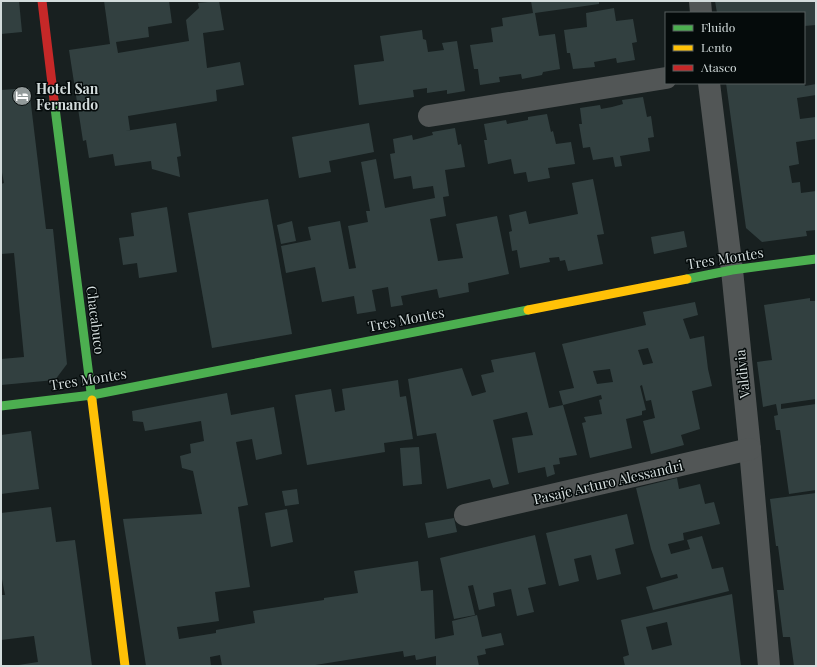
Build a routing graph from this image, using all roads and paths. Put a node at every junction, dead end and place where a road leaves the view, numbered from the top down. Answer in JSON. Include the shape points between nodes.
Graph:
{"nodes":[{"id":1,"x":42,"y":1,"type":"edge"},
{"id":2,"x":700,"y":1,"type":"edge"},
{"id":3,"x":701,"y":12,"type":"edge"},
{"id":4,"x":665,"y":78,"type":"edge"},
{"id":5,"x":709,"y":84,"type":"edge"},
{"id":6,"x":429,"y":116,"type":"dead end"},
{"id":7,"x":816,"y":259,"type":"edge"},
{"id":8,"x":732,"y":270,"type":"junction"},
{"id":9,"x":92,"y":394,"type":"junction"},
{"id":10,"x":1,"y":406,"type":"edge"},
{"id":11,"x":750,"y":448,"type":"junction"},
{"id":12,"x":465,"y":515,"type":"dead end"},
{"id":13,"x":125,"y":666,"type":"edge"},
{"id":14,"x":769,"y":666,"type":"edge"}],
"edges":[{"from":1,"to":9,"type":"street","name":"Chacabuco"},
{"from":2,"to":3,"type":"street"},
{"from":4,"to":6,"type":"street"},
{"from":5,"to":8,"type":"street","name":"Valdivia"},
{"from":7,"to":8,"type":"street","name":"Tres Montes"},
{"from":8,"to":9,"type":"street","name":"Tres Montes"},
{"from":8,"to":11,"type":"street","name":"Valdivia"},
{"from":9,"to":10,"type":"street","name":"Tres Montes"},
{"from":9,"to":13,"type":"street","name":"Chacabuco"},
{"from":11,"to":12,"type":"street","name":"Pasaje Arturo Alessandri"},
{"from":11,"to":14,"type":"street","name":"Valdivia"}]}
